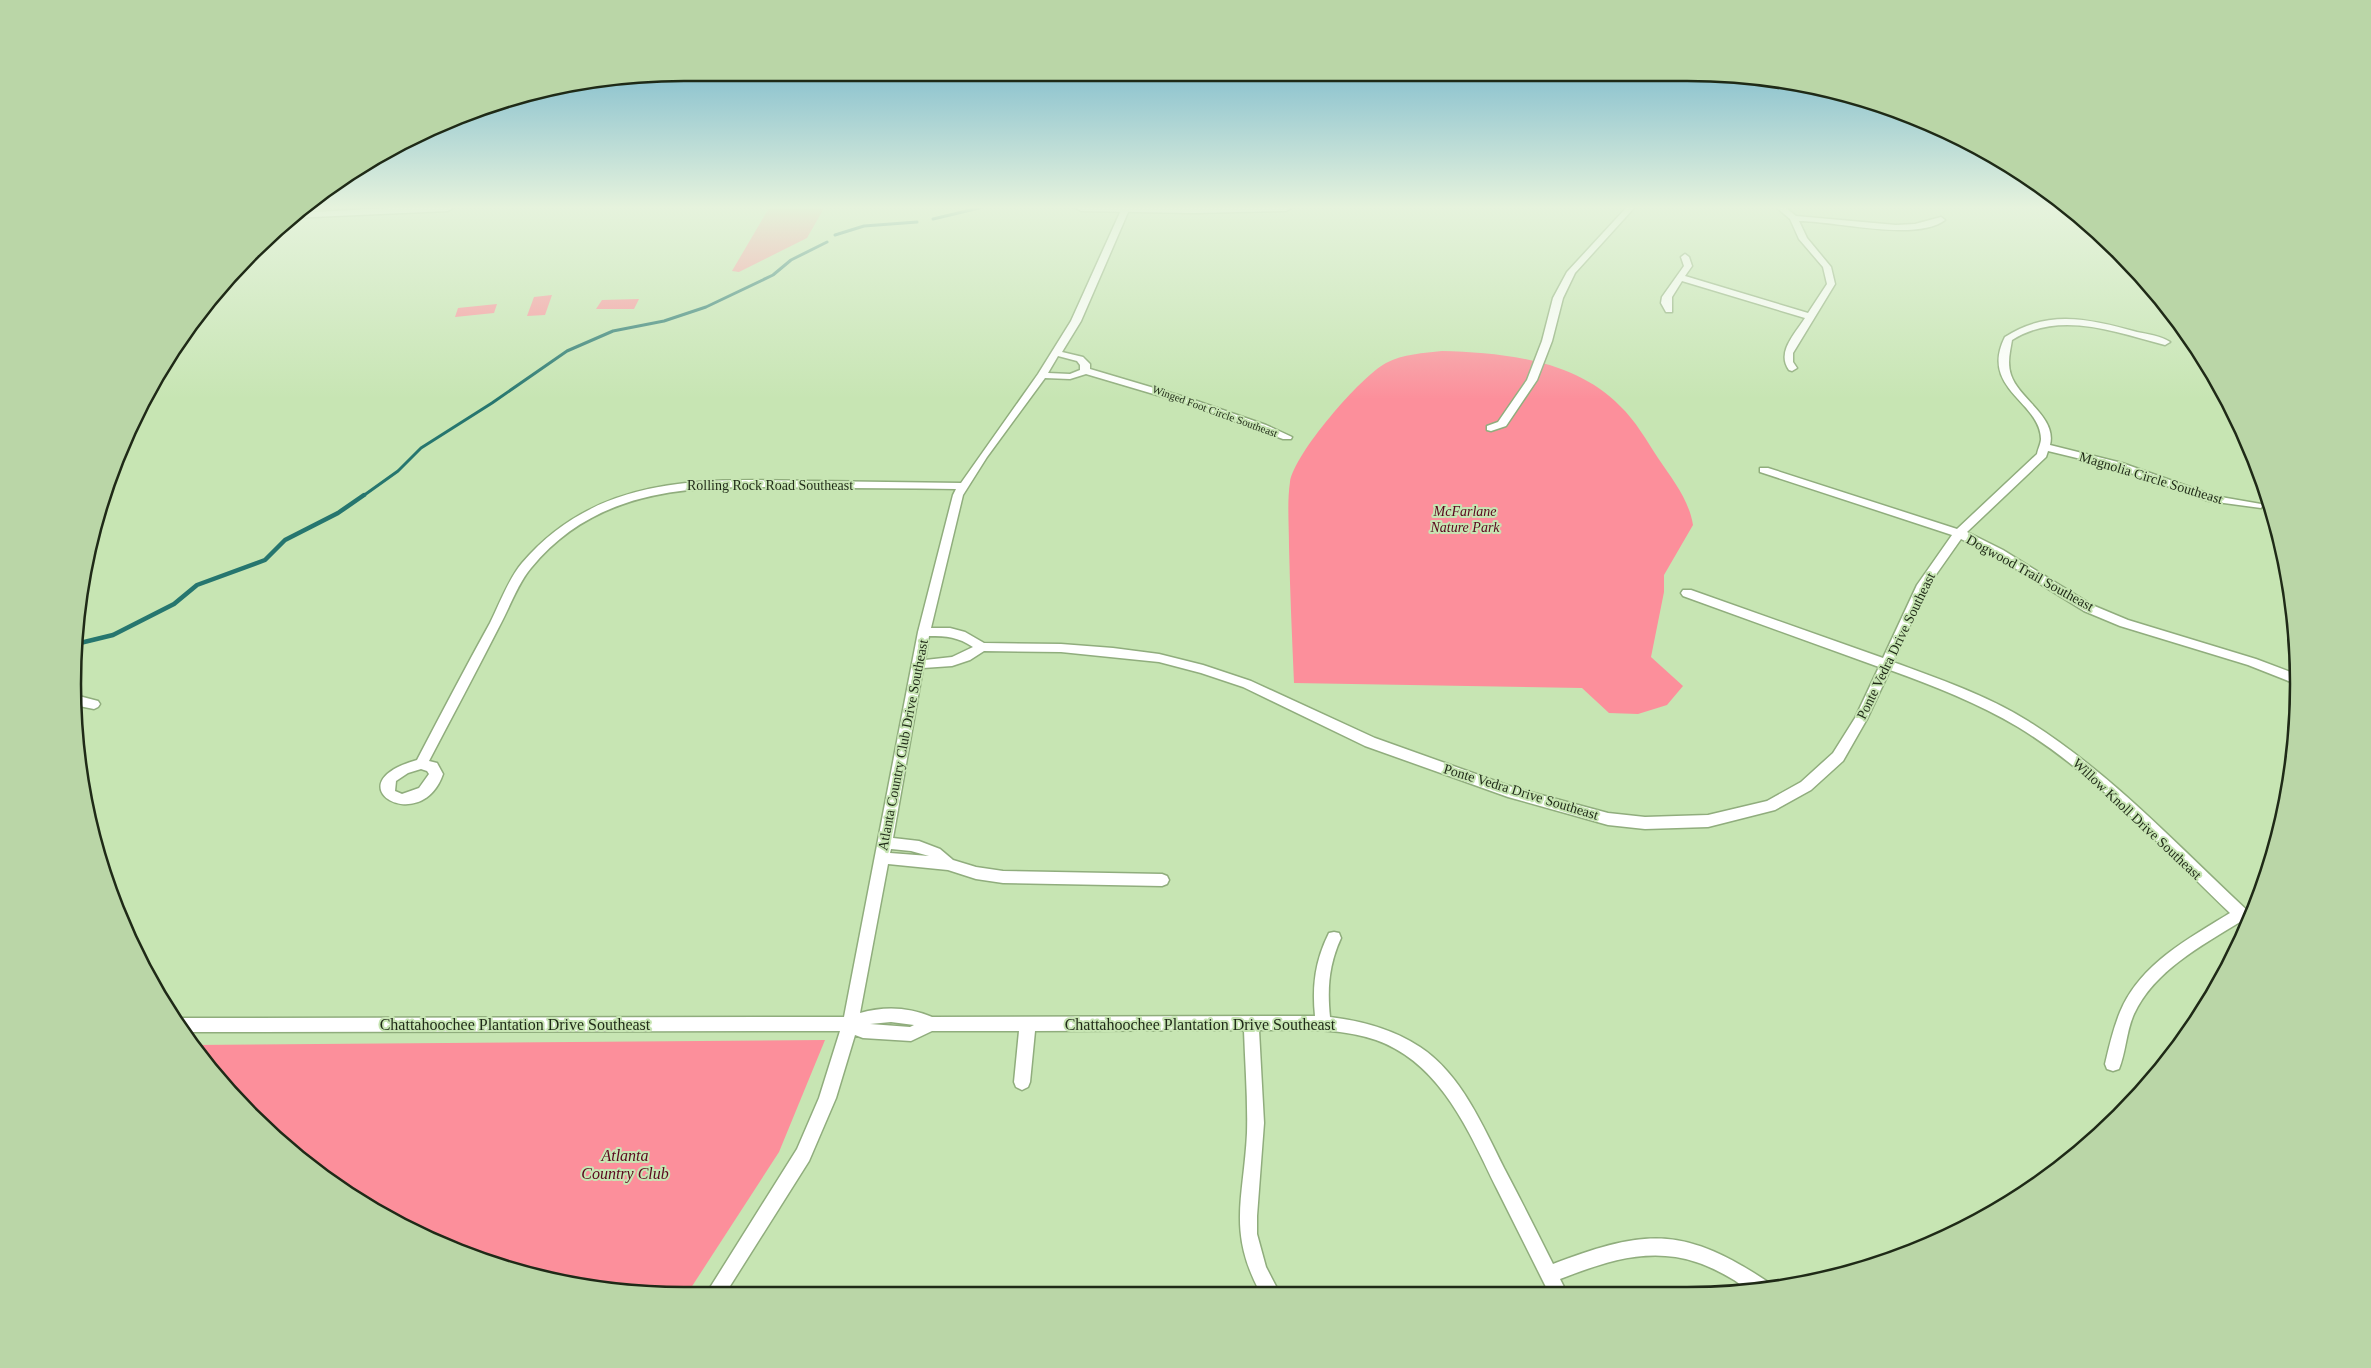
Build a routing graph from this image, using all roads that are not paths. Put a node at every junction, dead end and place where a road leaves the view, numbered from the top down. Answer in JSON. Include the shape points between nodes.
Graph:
{"nodes":[{"id":1,"x":1098,"y":272,"type":"edge"},
{"id":2,"x":1571,"y":272,"type":"edge"},
{"id":3,"x":1685,"y":272,"type":"edge"},
{"id":4,"x":1829,"y":272,"type":"edge"},
{"id":5,"x":1682,"y":278,"type":"junction"},
{"id":6,"x":1670,"y":310,"type":"dead end"},
{"id":7,"x":1809,"y":316,"type":"junction"},
{"id":8,"x":2165,"y":342,"type":"dead end"},
{"id":9,"x":1056,"y":353,"type":"junction"},
{"id":10,"x":1792,"y":368,"type":"dead end"},
{"id":11,"x":1085,"y":371,"type":"junction"},
{"id":12,"x":1042,"y":375,"type":"junction"},
{"id":13,"x":1491,"y":428,"type":"dead end"},
{"id":14,"x":1287,"y":437,"type":"dead end"},
{"id":15,"x":2046,"y":447,"type":"junction"},
{"id":16,"x":1764,"y":470,"type":"dead end"},
{"id":17,"x":962,"y":486,"type":"junction"},
{"id":18,"x":2257,"y":506,"type":"dead end"},
{"id":19,"x":1959,"y":533,"type":"junction"},
{"id":20,"x":1687,"y":593,"type":"dead end"},
{"id":21,"x":924,"y":632,"type":"junction"},
{"id":22,"x":982,"y":648,"type":"junction"},
{"id":23,"x":919,"y":664,"type":"junction"},
{"id":24,"x":1885,"y":665,"type":"junction"},
{"id":25,"x":2290,"y":677,"type":"edge"},
{"id":26,"x":82,"y":701,"type":"edge"},
{"id":27,"x":94,"y":704,"type":"dead end"},
{"id":28,"x":421,"y":764,"type":"dead end"},
{"id":29,"x":885,"y":843,"type":"junction"},
{"id":30,"x":882,"y":858,"type":"junction"},
{"id":31,"x":948,"y":864,"type":"junction"},
{"id":32,"x":1162,"y":880,"type":"dead end"},
{"id":33,"x":2243,"y":918,"type":"edge"},
{"id":34,"x":1334,"y":938,"type":"dead end"},
{"id":35,"x":1251,"y":1023,"type":"junction"},
{"id":36,"x":1323,"y":1023,"type":"junction"},
{"id":37,"x":851,"y":1024,"type":"junction"},
{"id":38,"x":1028,"y":1024,"type":"junction"},
{"id":39,"x":187,"y":1025,"type":"edge"},
{"id":40,"x":2113,"y":1064,"type":"dead end"},
{"id":41,"x":1022,"y":1082,"type":"dead end"},
{"id":42,"x":1549,"y":1274,"type":"junction"},
{"id":43,"x":1754,"y":1283,"type":"edge"},
{"id":44,"x":720,"y":1287,"type":"edge"},
{"id":45,"x":1267,"y":1287,"type":"edge"},
{"id":46,"x":1555,"y":1287,"type":"edge"}],
"edges":[{"from":1,"to":9,"type":"street","name":"Atlanta Country Club Drive Southeast"},
{"from":2,"to":13,"type":"street","via":[[1558,298],[1547,341],[1532,380],[1502,424]]},
{"from":3,"to":5,"type":"street"},
{"from":4,"to":7,"type":"street","via":[[1831,284]]},
{"from":5,"to":6,"type":"street","via":[[1667,297]]},
{"from":5,"to":7,"type":"street"},
{"from":7,"to":10,"type":"street","via":[[1788,353]]},
{"from":8,"to":15,"type":"street","via":[[2054,317],[2008,338],[2003,357],[2004,374],[2039,420]]},
{"from":9,"to":11,"type":"street","name":"Winged Foot Circle Southeast","via":[[1080,359],[1086,364]]},
{"from":9,"to":12,"type":"street","name":"Atlanta Country Club Drive Southeast"},
{"from":11,"to":12,"type":"street","name":"Winged Foot Circle Southeast","via":[[1068,377]]},
{"from":11,"to":14,"type":"street","name":"Winged Foot Circle Southeast","via":[[1193,401]]},
{"from":12,"to":17,"type":"street","name":"Atlanta Country Club Drive Southeast"},
{"from":15,"to":18,"type":"street","name":"Magnolia Circle Southeast","via":[[2118,465],[2213,499]]},
{"from":15,"to":19,"type":"street","name":"Ponte Vedra Drive Southeast","via":[[2042,455]]},
{"from":16,"to":19,"type":"street","name":"Dogwood Trail Southeast"},
{"from":17,"to":21,"type":"street","name":"Atlanta Country Club Drive Southeast"},
{"from":17,"to":28,"type":"street","name":"Rolling Rock Road Southeast","via":[[688,484],[633,495],[584,515],[547,542],[524,567]]},
{"from":19,"to":24,"type":"street","name":"Ponte Vedra Drive Southeast","via":[[1923,585]]},
{"from":19,"to":25,"type":"street","name":"Dogwood Trail Southeast","via":[[2088,608],[2124,623]]},
{"from":20,"to":24,"type":"street","name":"Willow Knoll Drive Southeast"},
{"from":21,"to":22,"type":"street","via":[[950,632],[965,636]]},
{"from":21,"to":23,"type":"street","name":"Atlanta Country Club Drive Southeast"},
{"from":22,"to":23,"type":"street","name":"Ponte Vedra Drive Southeast","via":[[962,660],[946,664]]},
{"from":22,"to":24,"type":"street","name":"Ponte Vedra Drive Southeast","via":[[1113,652],[1159,658],[1202,669],[1247,684],[1370,742],[1460,774],[1570,809],[1608,819],[1645,823],[1708,821],[1742,814],[1770,806],[1806,786],[1838,757],[1861,719]]},
{"from":23,"to":29,"type":"street","name":"Atlanta Country Club Drive Southeast"},
{"from":24,"to":33,"type":"street","name":"Willow Knoll Drive Southeast","via":[[1985,703],[2051,743],[2115,795]]},
{"from":26,"to":27,"type":"street"},
{"from":29,"to":30,"type":"street","name":"Atlanta Country Club Drive Southeast"},
{"from":29,"to":31,"type":"street","via":[[905,844],[935,852]]},
{"from":30,"to":31,"type":"street"},
{"from":30,"to":37,"type":"street","name":"Atlanta Country Club Drive Southeast"},
{"from":31,"to":32,"type":"street","via":[[1003,877]]},
{"from":33,"to":40,"type":"street","via":[[2184,950],[2143,986],[2130,1007]]},
{"from":34,"to":36,"type":"street","via":[[1325,954],[1321,972]]},
{"from":35,"to":36,"type":"street","name":"Chattahoochee Plantation Drive Southeast"},
{"from":35,"to":38,"type":"street","name":"Chattahoochee Plantation Drive Southeast"},
{"from":35,"to":45,"type":"street","via":[[1256,1135],[1247,1207],[1248,1232],[1257,1272]]},
{"from":36,"to":42,"type":"street","name":"Chattahoochee Plantation Drive Southeast","via":[[1370,1031],[1406,1044],[1447,1082],[1477,1130]]},
{"from":37,"to":38,"type":"street","name":"Chattahoochee Plantation Drive Southeast","via":[[863,1031],[911,1034],[931,1024]]},
{"from":37,"to":39,"type":"street","name":"Chattahoochee Plantation Drive Southeast"},
{"from":37,"to":44,"type":"street","name":"Atlanta Country Club Drive Southeast","via":[[832,1089],[802,1155]]},
{"from":38,"to":41,"type":"street"},
{"from":42,"to":43,"type":"street","via":[[1618,1251],[1650,1246],[1710,1259]]},
{"from":42,"to":46,"type":"street","name":"Chattahoochee Plantation Drive Southeast"}]}
